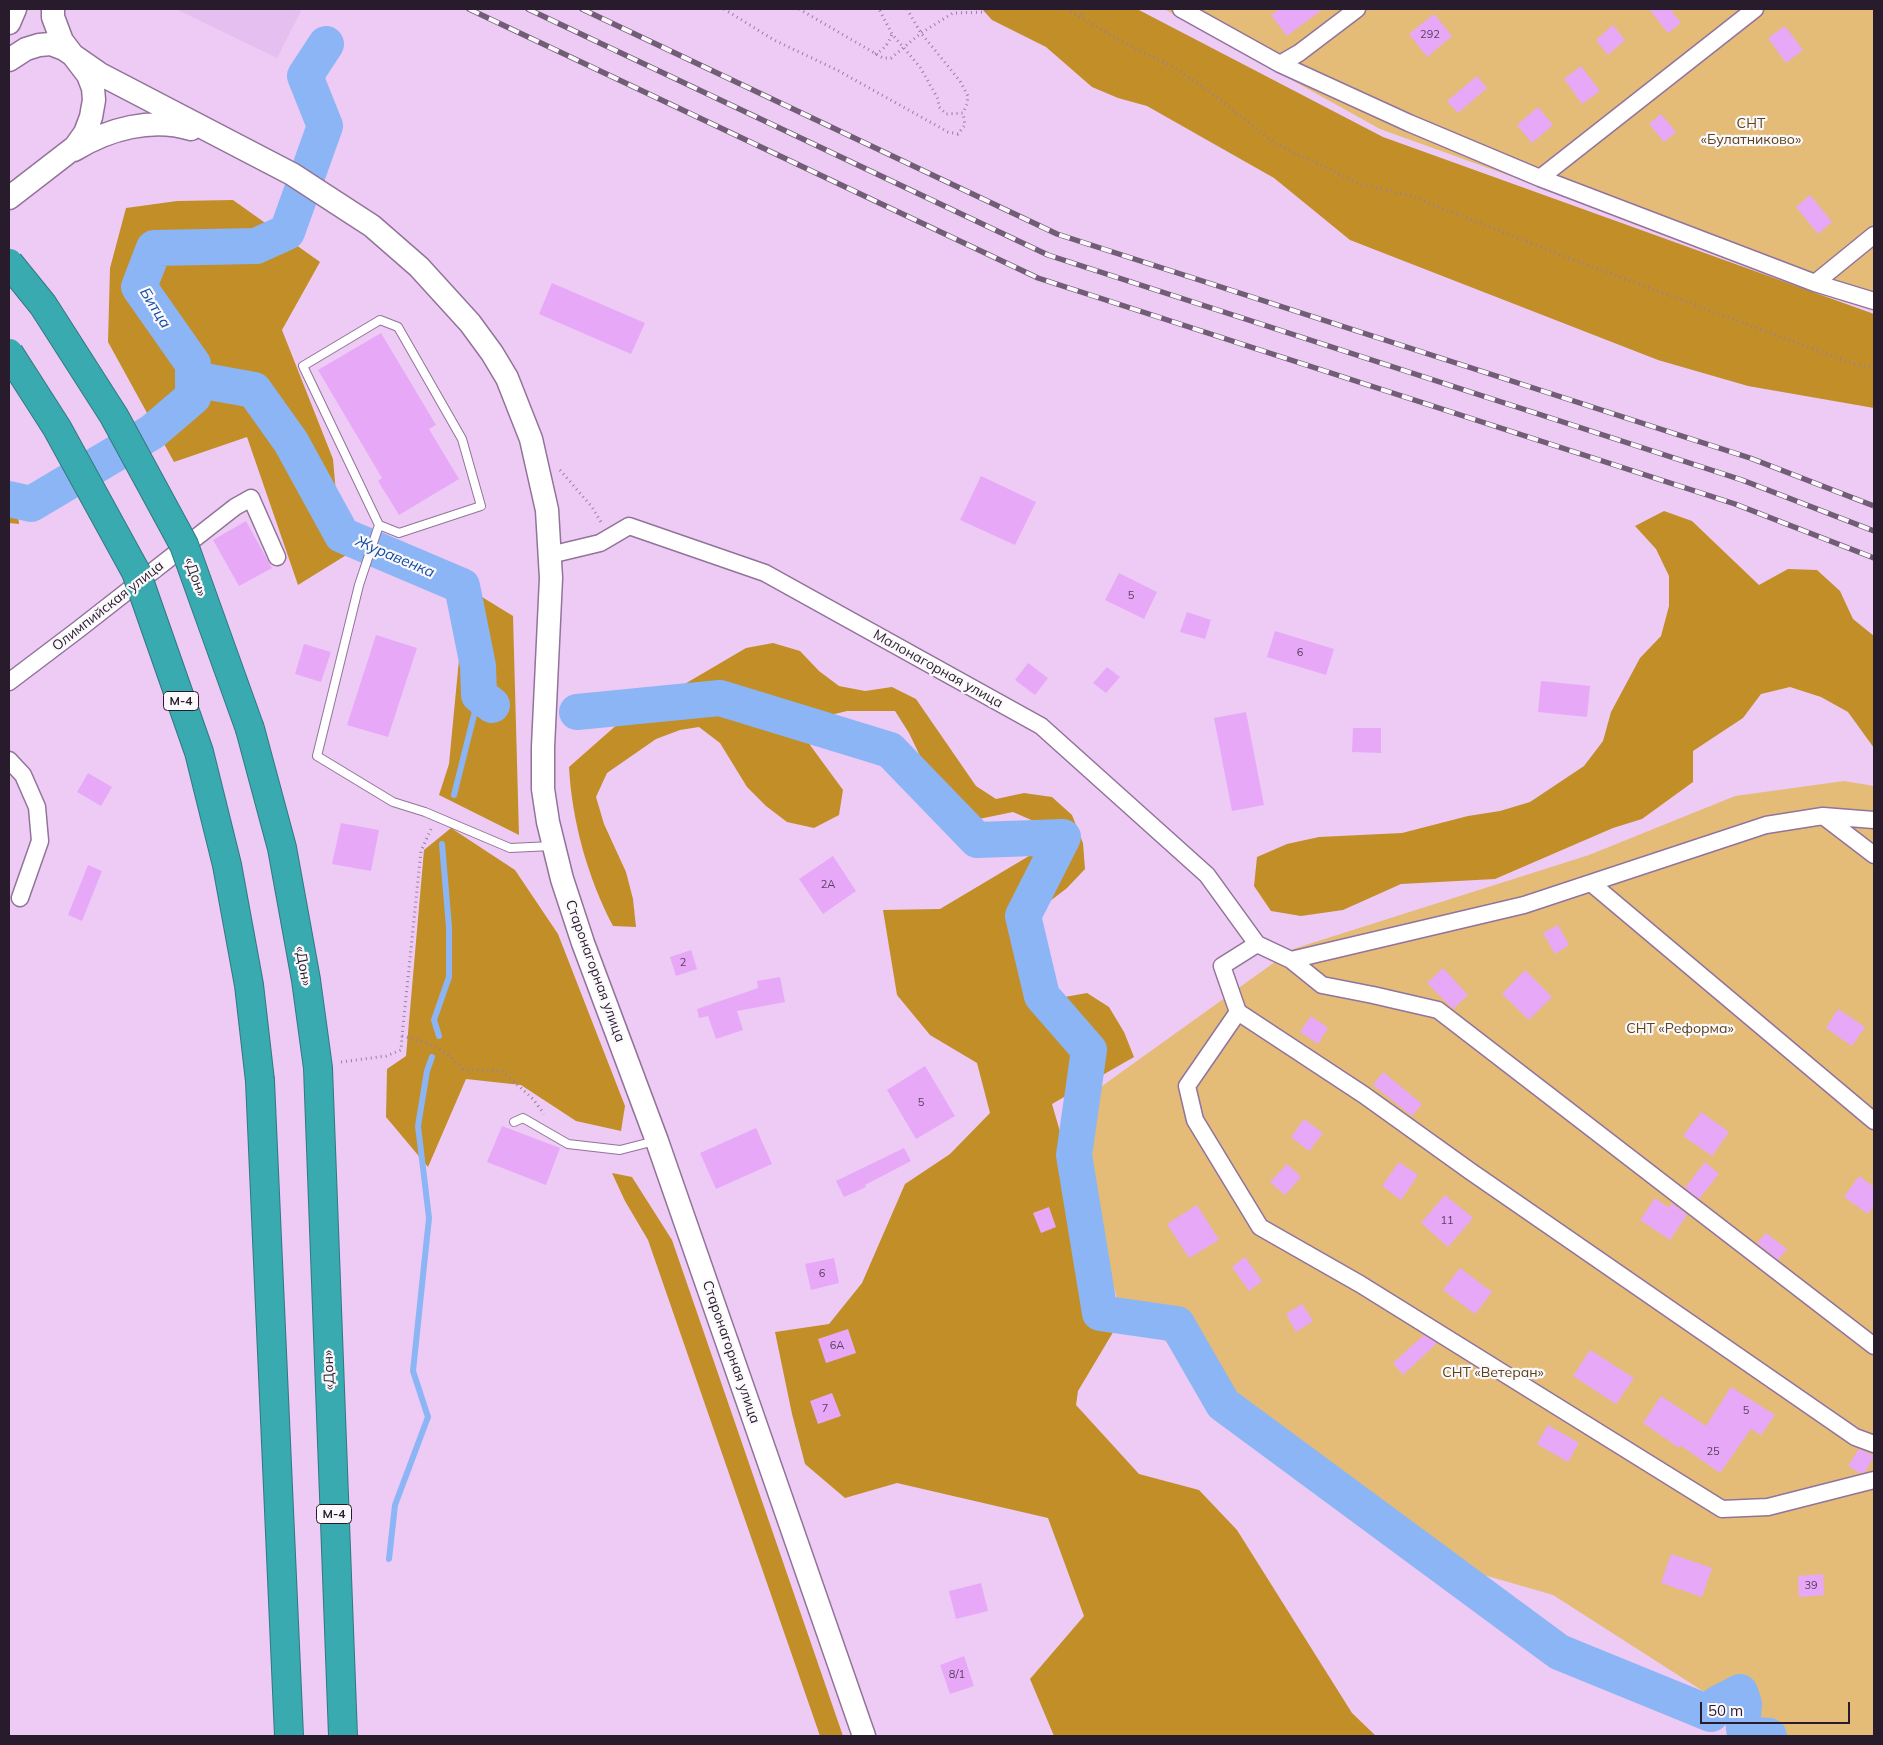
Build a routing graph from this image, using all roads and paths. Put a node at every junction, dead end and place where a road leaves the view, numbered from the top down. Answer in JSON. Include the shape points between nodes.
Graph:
{"nodes":[{"id":1,"x":15,"y":9,"type":"edge"},
{"id":2,"x":53,"y":9,"type":"edge"},
{"id":3,"x":724,"y":9,"type":"edge"},
{"id":4,"x":799,"y":9,"type":"edge"},
{"id":5,"x":879,"y":9,"type":"edge"},
{"id":6,"x":907,"y":9,"type":"edge"},
{"id":7,"x":988,"y":9,"type":"edge"},
{"id":8,"x":1066,"y":9,"type":"edge"},
{"id":9,"x":1079,"y":9,"type":"edge"},
{"id":10,"x":1180,"y":9,"type":"edge"},
{"id":11,"x":1357,"y":9,"type":"edge"},
{"id":12,"x":1755,"y":9,"type":"edge"},
{"id":13,"x":1087,"y":20,"type":"junction"},
{"id":14,"x":9,"y":23,"type":"edge"},
{"id":15,"x":921,"y":33,"type":"junction"},
{"id":16,"x":892,"y":34,"type":"junction"},
{"id":17,"x":902,"y":47,"type":"junction"},
{"id":18,"x":874,"y":54,"type":"junction"},
{"id":19,"x":74,"y":56,"type":"junction"},
{"id":20,"x":9,"y":60,"type":"edge"},
{"id":21,"x":1280,"y":64,"type":"junction"},
{"id":22,"x":963,"y":113,"type":"junction"},
{"id":23,"x":226,"y":140,"type":"junction"},
{"id":24,"x":58,"y":160,"type":"junction"},
{"id":25,"x":1540,"y":178,"type":"junction"},
{"id":26,"x":9,"y":198,"type":"edge"},
{"id":27,"x":1874,"y":235,"type":"edge"},
{"id":28,"x":9,"y":263,"type":"edge"},
{"id":29,"x":1815,"y":282,"type":"junction"},
{"id":30,"x":1874,"y":301,"type":"edge"},
{"id":31,"x":9,"y":353,"type":"edge"},
{"id":32,"x":1874,"y":368,"type":"edge"},
{"id":33,"x":556,"y":465,"type":"dead end"},
{"id":34,"x":379,"y":525,"type":"junction"},
{"id":35,"x":611,"y":537,"type":"junction"},
{"id":36,"x":550,"y":555,"type":"junction"},
{"id":37,"x":277,"y":557,"type":"dead end"},
{"id":38,"x":9,"y":682,"type":"edge"},
{"id":39,"x":9,"y":760,"type":"edge"},
{"id":40,"x":1823,"y":816,"type":"junction"},
{"id":41,"x":436,"y":817,"type":"junction"},
{"id":42,"x":1874,"y":820,"type":"edge"},
{"id":43,"x":554,"y":846,"type":"junction"},
{"id":44,"x":1874,"y":855,"type":"edge"},
{"id":45,"x":1592,"y":883,"type":"junction"},
{"id":46,"x":20,"y":898,"type":"dead end"},
{"id":47,"x":1257,"y":944,"type":"junction"},
{"id":48,"x":1291,"y":960,"type":"junction"},
{"id":49,"x":1238,"y":1012,"type":"junction"},
{"id":50,"x":402,"y":1036,"type":"junction"},
{"id":51,"x":329,"y":1065,"type":"junction"},
{"id":52,"x":1874,"y":1121,"type":"edge"},
{"id":53,"x":514,"y":1122,"type":"dead end"},
{"id":54,"x":657,"y":1141,"type":"junction"},
{"id":55,"x":568,"y":1144,"type":"junction"},
{"id":56,"x":1874,"y":1346,"type":"edge"},
{"id":57,"x":1874,"y":1444,"type":"edge"},
{"id":58,"x":1874,"y":1480,"type":"edge"},
{"id":59,"x":289,"y":1736,"type":"edge"},
{"id":60,"x":343,"y":1736,"type":"edge"},
{"id":61,"x":864,"y":1736,"type":"edge"}],
"edges":[{"from":1,"to":14,"type":"main road"},
{"from":2,"to":19,"type":"main road","via":[[60,36]]},
{"from":3,"to":22,"type":"path","via":[[774,40],[837,70],[948,132],[958,134],[965,125]]},
{"from":4,"to":18,"type":"path"},
{"from":5,"to":16,"type":"path"},
{"from":6,"to":15,"type":"path"},
{"from":7,"to":15,"type":"path","via":[[986,12],[953,13]]},
{"from":8,"to":13,"type":"path"},
{"from":9,"to":13,"type":"path"},
{"from":10,"to":21,"type":"street"},
{"from":11,"to":21,"type":"street"},
{"from":12,"to":25,"type":"street"},
{"from":13,"to":32,"type":"path","via":[[1170,65],[1276,144],[1360,184],[1411,196],[1724,316],[1854,364]]},
{"from":15,"to":17,"type":"path"},
{"from":15,"to":22,"type":"path","via":[[960,81],[968,96]]},
{"from":16,"to":17,"type":"path"},
{"from":16,"to":18,"type":"path","via":[[884,50]]},
{"from":17,"to":18,"type":"path","via":[[891,58]]},
{"from":17,"to":22,"type":"path","via":[[920,67],[938,99],[939,107],[946,114]]},
{"from":19,"to":20,"type":"main road","via":[[51,44],[26,49]]},
{"from":19,"to":23,"type":"main road","via":[[100,74]]},
{"from":19,"to":24,"type":"main road","via":[[88,75],[94,100],[85,133],[75,147]]},
{"from":21,"to":25,"type":"street"},
{"from":23,"to":24,"type":"main road","via":[[186,127],[148,124],[107,134]]},
{"from":23,"to":36,"type":"main road","name":"Старонагорная улица","via":[[292,174],[372,226],[390,239],[446,294],[492,353],[507,378],[531,439],[547,510]]},
{"from":24,"to":26,"type":"main road"},
{"from":25,"to":29,"type":"street"},
{"from":27,"to":29,"type":"street"},
{"from":28,"to":51,"type":"highway","name":"«Дон»","number":"М-4","bridge":true,"via":[[43,305],[114,416],[184,545],[250,729],[282,848],[306,980]]},
{"from":29,"to":30,"type":"street"},
{"from":31,"to":59,"type":"highway","number":"М-4","bridge":true,"via":[[57,428],[136,572],[199,752],[227,865],[249,985],[260,1081]]},
{"from":33,"to":35,"type":"path","via":[[592,508]]},
{"from":34,"to":34,"type":"lane","via":[[399,534],[481,506],[462,439],[398,327],[380,320],[303,366]]},
{"from":34,"to":41,"type":"lane","via":[[359,585],[317,756],[393,802]]},
{"from":35,"to":36,"type":"street","name":"Малонагорная улица"},
{"from":35,"to":47,"type":"street","name":"Малонагорная улица","via":[[629,526],[765,573],[1041,726],[1207,875]]},
{"from":36,"to":43,"type":"main road","name":"Старонагорная улица","via":[[542,747],[543,789]]},
{"from":37,"to":38,"type":"street","name":"Олимпийская улица","via":[[251,498],[235,507]]},
{"from":39,"to":46,"type":"street","via":[[23,775],[37,808],[40,840]]},
{"from":40,"to":42,"type":"street"},
{"from":40,"to":44,"type":"street"},
{"from":40,"to":45,"type":"street","via":[[1766,825]]},
{"from":41,"to":43,"type":"lane","via":[[510,848]]},
{"from":41,"to":50,"type":"path","via":[[421,850]]},
{"from":43,"to":54,"type":"main road","name":"Старонагорная улица","via":[[583,943]]},
{"from":45,"to":48,"type":"street","via":[[1524,905]]},
{"from":45,"to":52,"type":"street"},
{"from":47,"to":48,"type":"street"},
{"from":47,"to":49,"type":"street","via":[[1222,966]]},
{"from":48,"to":56,"type":"street","via":[[1322,985],[1438,1010]]},
{"from":49,"to":57,"type":"street","via":[[1364,1095],[1470,1172],[1855,1437]]},
{"from":49,"to":58,"type":"street","via":[[1187,1086],[1195,1120],[1260,1227],[1360,1284],[1722,1509],[1768,1507]]},
{"from":50,"to":51,"type":"path","via":[[401,1050],[394,1053]]},
{"from":50,"to":55,"type":"path","via":[[425,1041],[449,1054],[464,1069],[502,1071],[532,1099]]},
{"from":51,"to":60,"type":"highway","name":"«Дон»","number":"М-4"},
{"from":53,"to":55,"type":"lane","via":[[523,1118]]},
{"from":54,"to":55,"type":"lane","via":[[620,1150]]},
{"from":54,"to":61,"type":"main road","name":"Старонагорная улица"}]}
